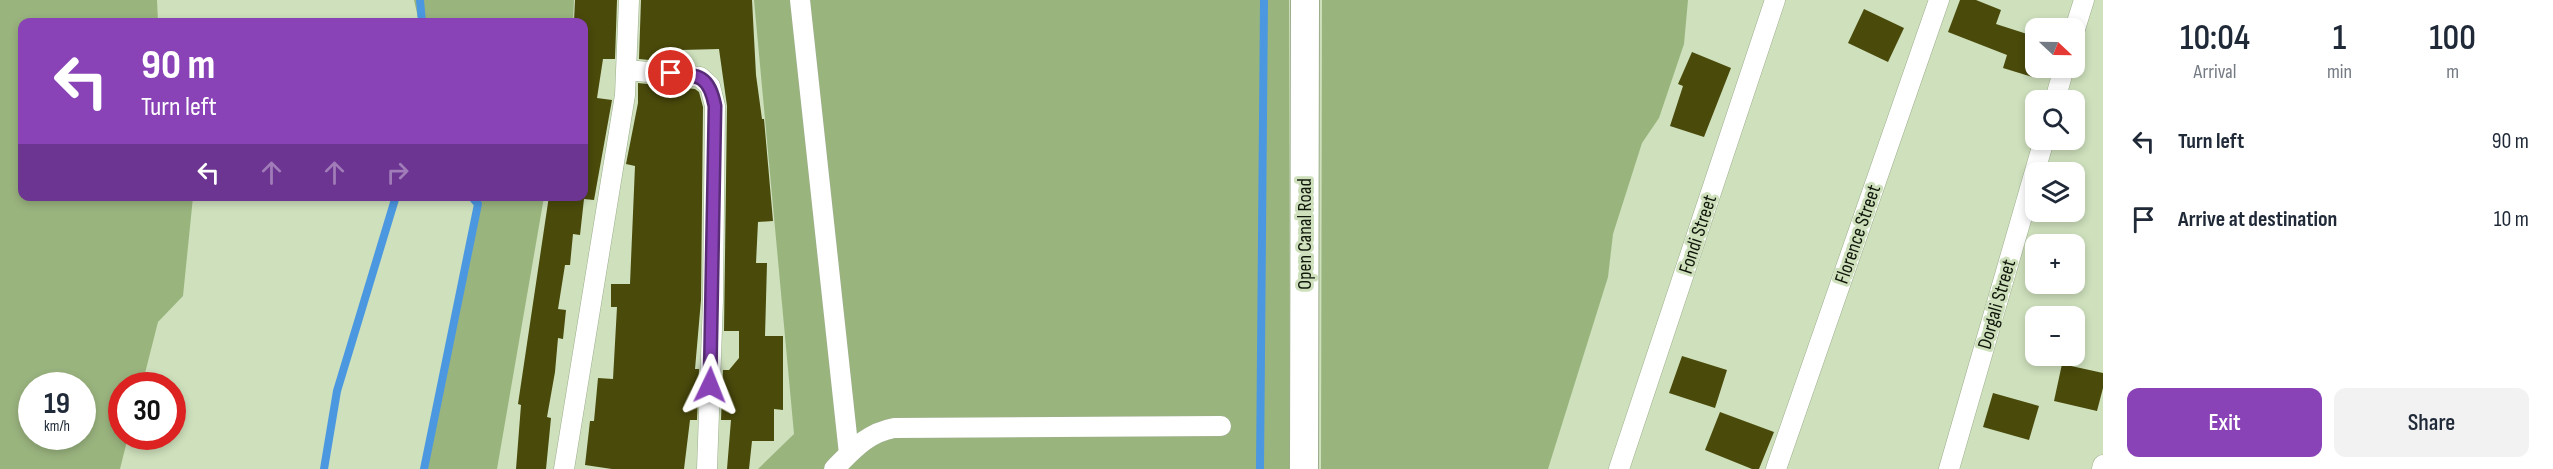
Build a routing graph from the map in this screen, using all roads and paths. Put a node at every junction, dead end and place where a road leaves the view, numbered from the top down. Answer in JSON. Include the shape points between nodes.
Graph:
{"nodes":[{"id":1,"x":629,"y":0,"type":"edge"},
{"id":2,"x":800,"y":0,"type":"edge"},
{"id":3,"x":1305,"y":0,"type":"edge"},
{"id":4,"x":1775,"y":0,"type":"edge"},
{"id":5,"x":1939,"y":0,"type":"edge"},
{"id":6,"x":2084,"y":0,"type":"edge"},
{"id":7,"x":2078,"y":18,"type":"edge"},
{"id":8,"x":627,"y":70,"type":"junction"},
{"id":9,"x":2041,"y":150,"type":"edge"},
{"id":10,"x":1221,"y":426,"type":"dead end"},
{"id":11,"x":849,"y":454,"type":"junction"},
{"id":12,"x":564,"y":469,"type":"edge"},
{"id":13,"x":707,"y":469,"type":"edge"},
{"id":14,"x":834,"y":469,"type":"edge"},
{"id":15,"x":1304,"y":469,"type":"edge"},
{"id":16,"x":1619,"y":469,"type":"edge"},
{"id":17,"x":1776,"y":469,"type":"edge"},
{"id":18,"x":1949,"y":469,"type":"edge"}],
"edges":[{"from":1,"to":8,"type":"street"},
{"from":2,"to":11,"type":"street"},
{"from":3,"to":15,"type":"main road","name":"Open Canal Road"},
{"from":4,"to":16,"type":"street","name":"Fondi Street"},
{"from":5,"to":17,"type":"street","name":"Florence Street"},
{"from":6,"to":7,"type":"street"},
{"from":8,"to":12,"type":"street"},
{"from":8,"to":13,"type":"street","via":[[693,75],[705,81],[713,95],[713,300]]},
{"from":9,"to":18,"type":"street","name":"Dorgali Street"},
{"from":10,"to":11,"type":"street","via":[[894,428],[878,430]]},
{"from":11,"to":14,"type":"street"}]}
